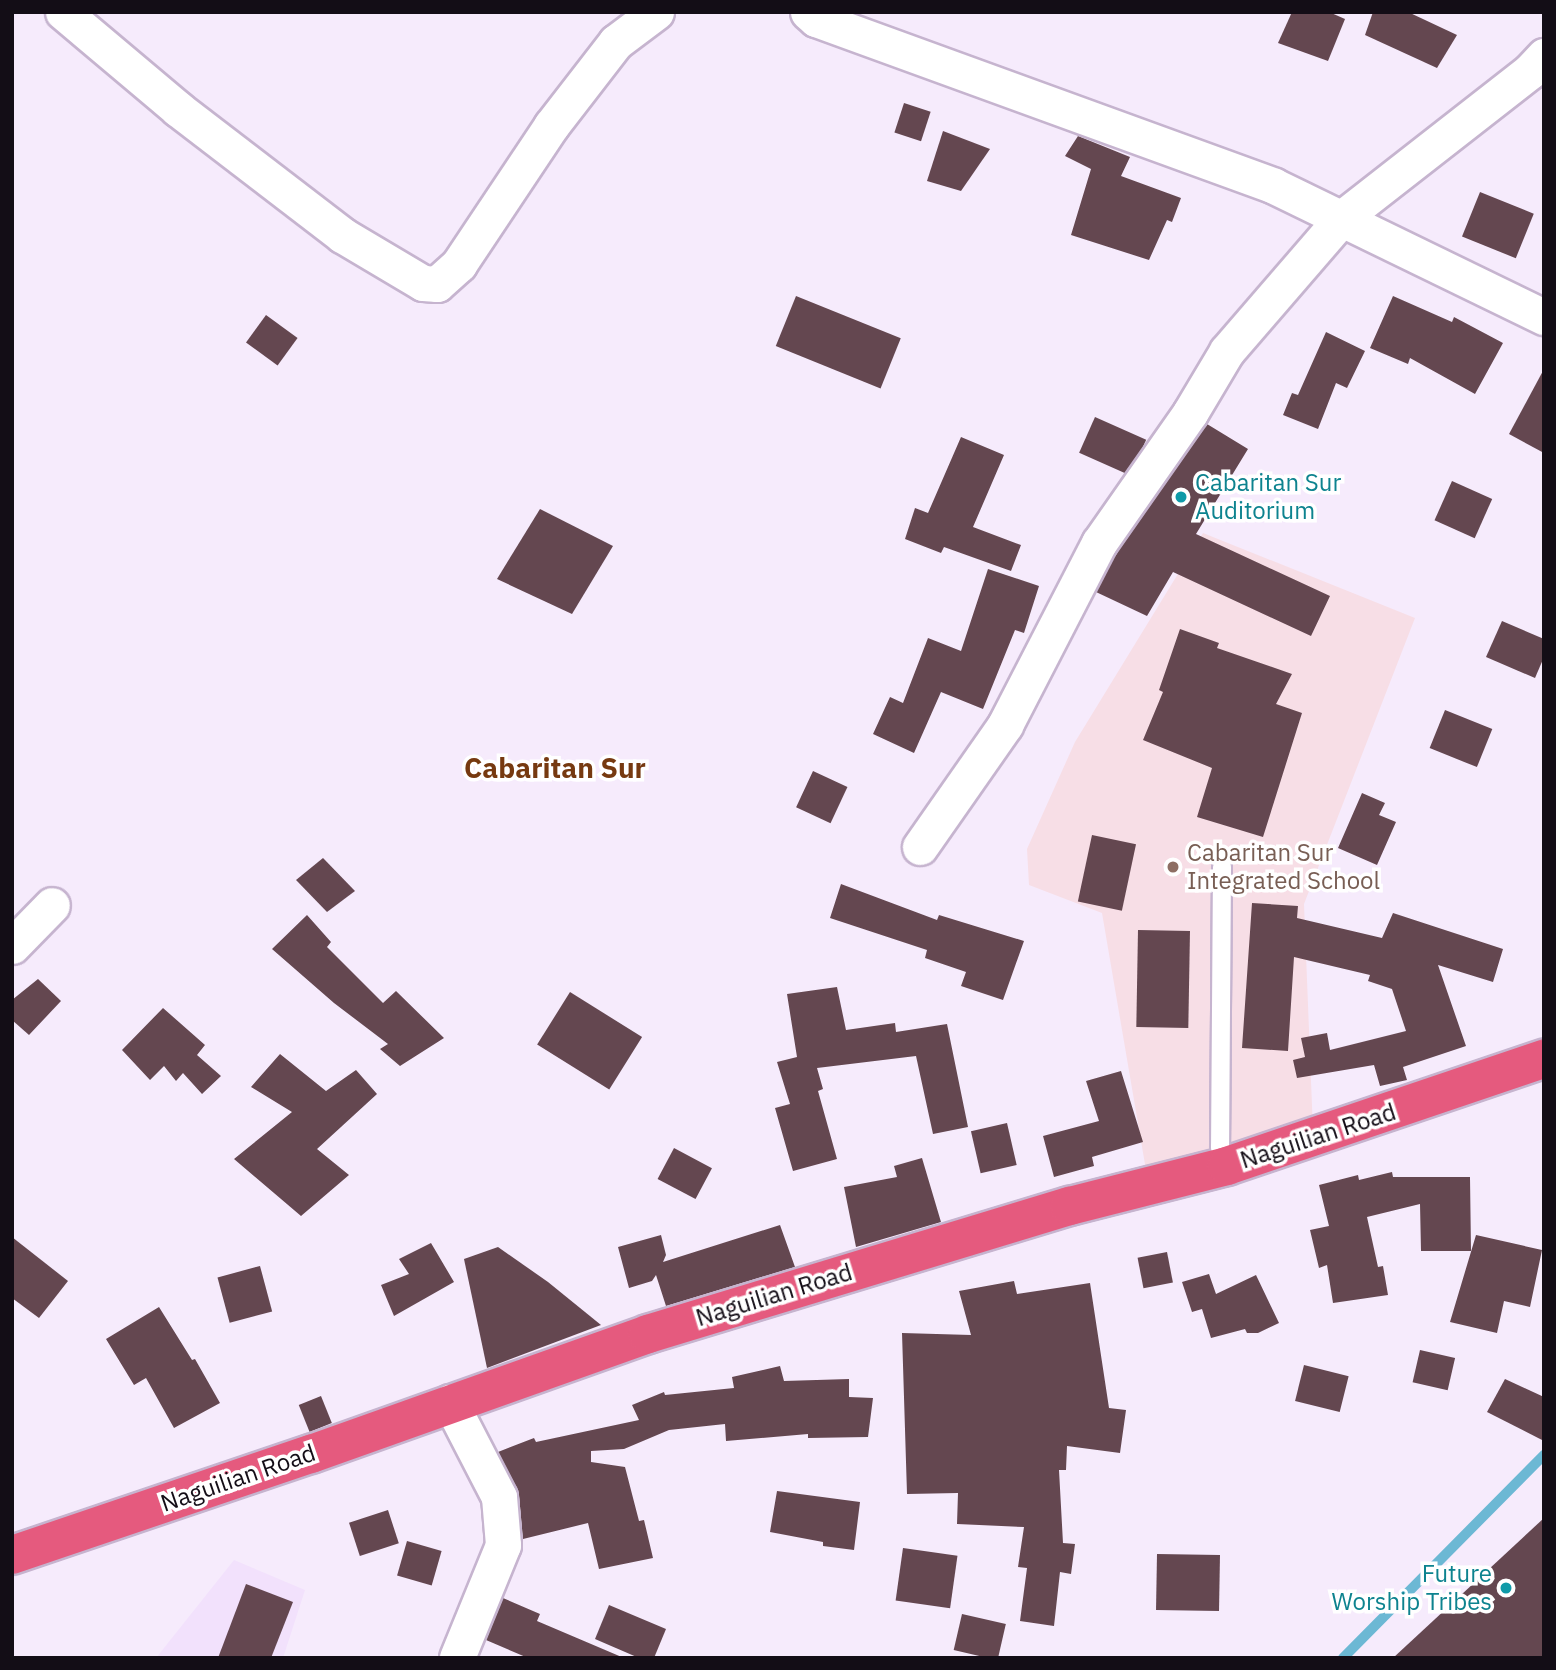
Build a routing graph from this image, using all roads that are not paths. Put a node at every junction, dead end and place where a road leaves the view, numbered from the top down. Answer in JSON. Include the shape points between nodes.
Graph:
{"nodes":[{"id":1,"x":63,"y":12,"type":"edge"},
{"id":2,"x":656,"y":12,"type":"edge"},
{"id":3,"x":808,"y":12,"type":"edge"},
{"id":4,"x":1544,"y":56,"type":"edge"},
{"id":5,"x":1342,"y":218,"type":"junction"},
{"id":6,"x":1544,"y":317,"type":"edge"},
{"id":7,"x":920,"y":848,"type":"dead end"},
{"id":8,"x":1222,"y":867,"type":"dead end"},
{"id":9,"x":52,"y":905,"type":"dead end"},
{"id":10,"x":12,"y":946,"type":"edge"},
{"id":11,"x":1544,"y":1059,"type":"edge"},
{"id":12,"x":1227,"y":1166,"type":"junction"},
{"id":13,"x":450,"y":1402,"type":"junction"},
{"id":14,"x":12,"y":1555,"type":"edge"},
{"id":15,"x":457,"y":1658,"type":"edge"}],
"edges":[{"from":1,"to":2,"type":"street","via":[[178,109],[342,235],[423,283],[437,284],[460,264],[551,126],[616,42]]},
{"from":3,"to":5,"type":"street","via":[[1200,156]]},
{"from":4,"to":5,"type":"street"},
{"from":5,"to":6,"type":"street"},
{"from":5,"to":7,"type":"street","via":[[1227,351],[1190,413],[1099,543],[1005,726]]},
{"from":8,"to":12,"type":"lane","via":[[1220,1147]]},
{"from":9,"to":10,"type":"street"},
{"from":11,"to":12,"type":"highway","name":"Naguilian Road"},
{"from":12,"to":13,"type":"highway","name":"Naguilian Road","via":[[1070,1206],[701,1318]]},
{"from":13,"to":14,"type":"highway","name":"Naguilian Road"},
{"from":13,"to":15,"type":"street","via":[[499,1497],[503,1545]]}]}
